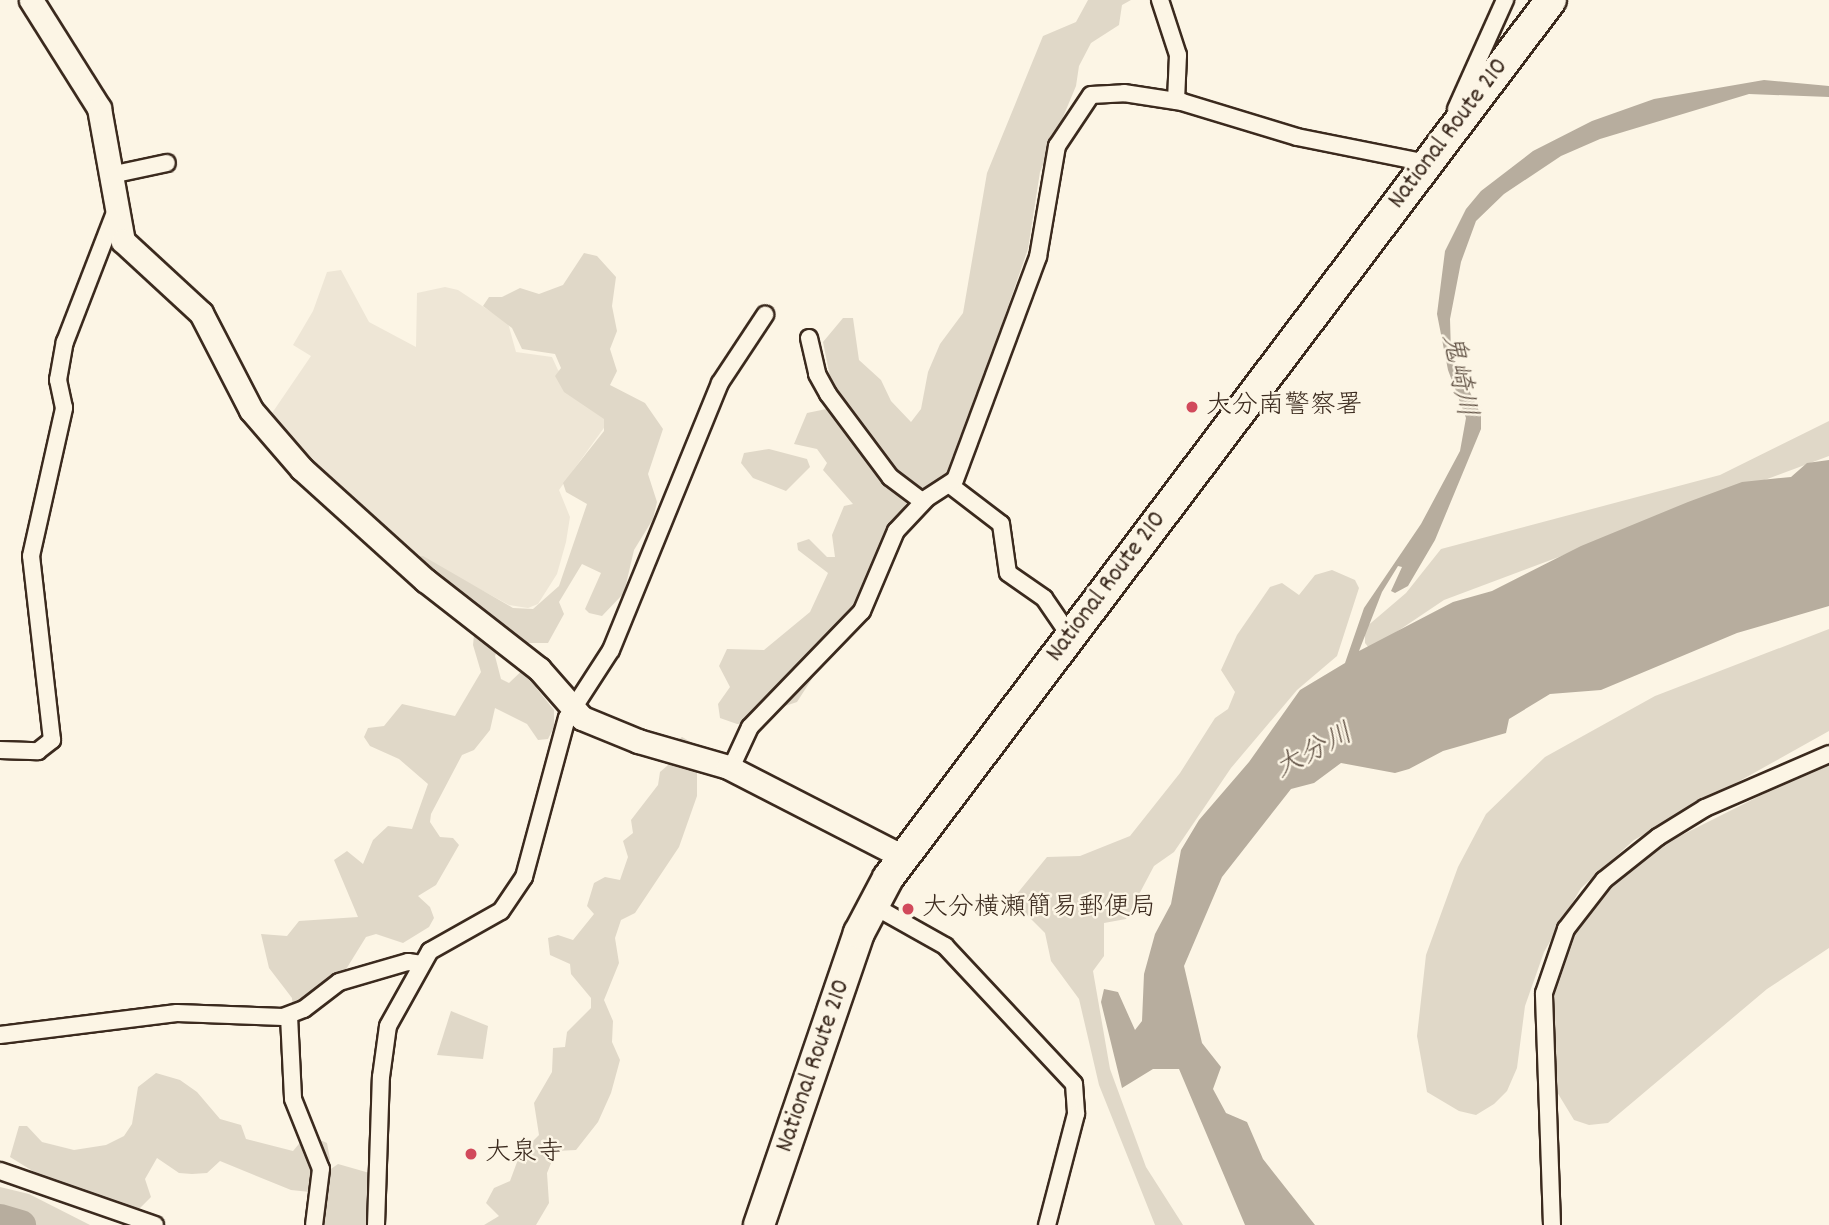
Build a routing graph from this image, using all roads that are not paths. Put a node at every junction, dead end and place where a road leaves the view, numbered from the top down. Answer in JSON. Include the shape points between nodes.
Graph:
{"nodes":[{"id":1,"x":31,"y":0,"type":"edge"},
{"id":2,"x":1160,"y":0,"type":"edge"},
{"id":3,"x":1505,"y":0,"type":"edge"},
{"id":4,"x":1551,"y":0,"type":"edge"},
{"id":5,"x":1176,"y":102,"type":"junction"},
{"id":6,"x":1435,"y":153,"type":"junction"},
{"id":7,"x":167,"y":163,"type":"dead end"},
{"id":8,"x":111,"y":175,"type":"junction"},
{"id":9,"x":116,"y":210,"type":"junction"},
{"id":10,"x":765,"y":315,"type":"dead end"},
{"id":11,"x":808,"y":338,"type":"dead end"},
{"id":12,"x":950,"y":485,"type":"junction"},
{"id":13,"x":923,"y":502,"type":"junction"},
{"id":14,"x":1070,"y":636,"type":"junction"},
{"id":15,"x":573,"y":709,"type":"junction"},
{"id":16,"x":0,"y":750,"type":"edge"},
{"id":17,"x":1829,"y":754,"type":"edge"},
{"id":18,"x":732,"y":768,"type":"junction"},
{"id":19,"x":903,"y":857,"type":"junction"},
{"id":20,"x":872,"y":905,"type":"junction"},
{"id":21,"x":422,"y":964,"type":"junction"},
{"id":22,"x":289,"y":1016,"type":"junction"},
{"id":23,"x":0,"y":1035,"type":"edge"},
{"id":24,"x":1,"y":1171,"type":"edge"},
{"id":25,"x":155,"y":1225,"type":"edge"},
{"id":26,"x":314,"y":1225,"type":"edge"},
{"id":27,"x":376,"y":1225,"type":"edge"},
{"id":28,"x":759,"y":1225,"type":"edge"},
{"id":29,"x":1047,"y":1225,"type":"edge"},
{"id":30,"x":1552,"y":1225,"type":"edge"}],
"edges":[{"from":1,"to":8,"type":"street","via":[[94,97]]},
{"from":2,"to":5,"type":"street","via":[[1178,55]]},
{"from":3,"to":6,"type":"street"},
{"from":4,"to":6,"type":"highway","name":"National Route 210"},
{"from":5,"to":6,"type":"street","via":[[1297,137]]},
{"from":5,"to":12,"type":"street","via":[[1095,93],[1064,133],[1048,181],[1038,257],[962,464]]},
{"from":6,"to":14,"type":"highway","name":"National Route 210"},
{"from":7,"to":8,"type":"street"},
{"from":8,"to":9,"type":"street"},
{"from":9,"to":15,"type":"street","via":[[123,241],[201,313],[246,402],[283,450],[425,580],[539,669]]},
{"from":9,"to":16,"type":"street","via":[[65,342],[58,380],[64,408],[31,560],[52,740],[38,751]]},
{"from":10,"to":15,"type":"street","via":[[720,383],[611,650]]},
{"from":11,"to":13,"type":"street","via":[[817,374],[828,394],[890,477]]},
{"from":12,"to":13,"type":"street"},
{"from":12,"to":14,"type":"street","via":[[1001,524],[1008,573],[1044,598]]},
{"from":13,"to":18,"type":"street","via":[[890,540],[862,611],[750,727]]},
{"from":14,"to":19,"type":"highway","name":"National Route 210"},
{"from":15,"to":18,"type":"street","via":[[582,718],[638,741]]},
{"from":15,"to":21,"type":"street","via":[[532,858],[514,895],[497,914],[435,946]]},
{"from":17,"to":30,"type":"street","via":[[1705,808],[1658,837],[1604,880],[1566,929],[1549,973],[1543,1006]]},
{"from":18,"to":19,"type":"street"},
{"from":19,"to":20,"type":"highway","name":"National Route 210"},
{"from":20,"to":28,"type":"highway","name":"National Route 210"},
{"from":20,"to":29,"type":"street","via":[[945,946],[1074,1084],[1076,1114]]},
{"from":21,"to":22,"type":"street","via":[[408,962],[339,982]]},
{"from":21,"to":27,"type":"street","via":[[385,1035]]},
{"from":22,"to":23,"type":"street","via":[[185,1013]]},
{"from":22,"to":26,"type":"street","via":[[293,1099],[321,1169]]},
{"from":24,"to":25,"type":"street"}]}
